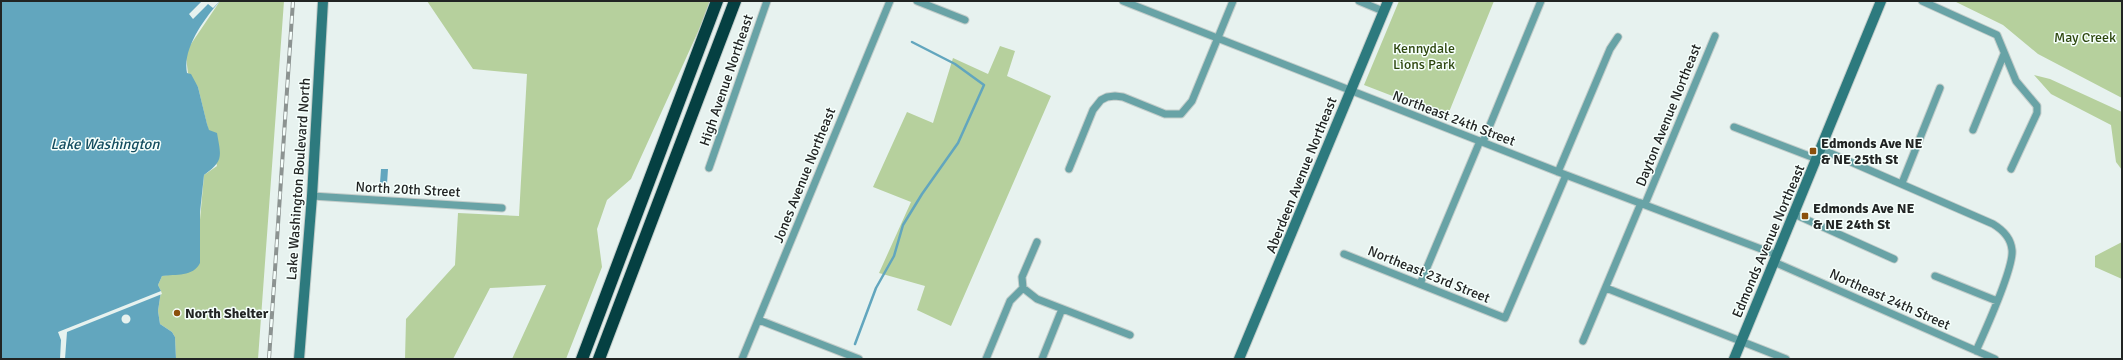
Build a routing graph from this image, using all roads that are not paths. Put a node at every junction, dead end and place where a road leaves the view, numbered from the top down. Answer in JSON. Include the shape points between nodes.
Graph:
{"nodes":[{"id":1,"x":323,"y":1,"type":"edge"},
{"id":2,"x":717,"y":1,"type":"edge"},
{"id":3,"x":735,"y":1,"type":"edge"},
{"id":4,"x":767,"y":1,"type":"edge"},
{"id":5,"x":890,"y":1,"type":"edge"},
{"id":6,"x":917,"y":1,"type":"edge"},
{"id":7,"x":1123,"y":1,"type":"edge"},
{"id":8,"x":1234,"y":1,"type":"edge"},
{"id":9,"x":1359,"y":1,"type":"edge"},
{"id":10,"x":1388,"y":1,"type":"edge"},
{"id":11,"x":1541,"y":1,"type":"edge"},
{"id":12,"x":1881,"y":1,"type":"edge"},
{"id":13,"x":1922,"y":1,"type":"edge"},
{"id":14,"x":1384,"y":11,"type":"junction"},
{"id":15,"x":964,"y":20,"type":"dead end"},
{"id":16,"x":1715,"y":36,"type":"dead end"},
{"id":17,"x":1618,"y":37,"type":"dead end"},
{"id":18,"x":1218,"y":38,"type":"junction"},
{"id":19,"x":2004,"y":54,"type":"junction"},
{"id":20,"x":1940,"y":88,"type":"dead end"},
{"id":21,"x":1350,"y":91,"type":"junction"},
{"id":22,"x":1734,"y":127,"type":"dead end"},
{"id":23,"x":1973,"y":130,"type":"dead end"},
{"id":24,"x":1481,"y":142,"type":"junction"},
{"id":25,"x":1821,"y":149,"type":"junction"},
{"id":26,"x":1817,"y":159,"type":"junction"},
{"id":27,"x":709,"y":168,"type":"dead end"},
{"id":28,"x":1069,"y":169,"type":"dead end"},
{"id":29,"x":2011,"y":169,"type":"dead end"},
{"id":30,"x":1558,"y":172,"type":"junction"},
{"id":31,"x":1566,"y":175,"type":"junction"},
{"id":32,"x":1902,"y":183,"type":"junction"},
{"id":33,"x":312,"y":196,"type":"junction"},
{"id":34,"x":1643,"y":204,"type":"junction"},
{"id":35,"x":502,"y":208,"type":"dead end"},
{"id":36,"x":1794,"y":214,"type":"junction"},
{"id":37,"x":1037,"y":242,"type":"dead end"},
{"id":38,"x":1344,"y":254,"type":"dead end"},
{"id":39,"x":1776,"y":259,"type":"junction"},
{"id":40,"x":1894,"y":260,"type":"dead end"},
{"id":41,"x":1935,"y":276,"type":"dead end"},
{"id":42,"x":1420,"y":284,"type":"junction"},
{"id":43,"x":1023,"y":288,"type":"junction"},
{"id":44,"x":1606,"y":288,"type":"junction"},
{"id":45,"x":1997,"y":301,"type":"junction"},
{"id":46,"x":1062,"y":309,"type":"junction"},
{"id":47,"x":759,"y":320,"type":"junction"},
{"id":48,"x":1130,"y":335,"type":"dead end"},
{"id":49,"x":1742,"y":340,"type":"junction"},
{"id":50,"x":1583,"y":341,"type":"dead end"},
{"id":51,"x":1976,"y":351,"type":"junction"},
{"id":52,"x":299,"y":359,"type":"edge"},
{"id":53,"x":582,"y":359,"type":"edge"},
{"id":54,"x":599,"y":359,"type":"edge"},
{"id":55,"x":742,"y":359,"type":"edge"},
{"id":56,"x":859,"y":359,"type":"edge"},
{"id":57,"x":986,"y":359,"type":"edge"},
{"id":58,"x":1042,"y":359,"type":"edge"},
{"id":59,"x":1239,"y":359,"type":"edge"},
{"id":60,"x":1734,"y":359,"type":"edge"},
{"id":61,"x":1786,"y":359,"type":"edge"},
{"id":62,"x":1995,"y":359,"type":"edge"}],
"edges":[{"from":1,"to":33,"type":"street","name":"Lake Washington Boulevard North"},
{"from":2,"to":53,"type":"highway"},
{"from":3,"to":54,"type":"highway"},
{"from":4,"to":27,"type":"street","name":"High Avenue Northeast"},
{"from":5,"to":47,"type":"street","name":"Jones Avenue Northeast"},
{"from":6,"to":15,"type":"street"},
{"from":7,"to":18,"type":"street","name":"Northeast 24th Street"},
{"from":8,"to":18,"type":"street"},
{"from":9,"to":14,"type":"street"},
{"from":10,"to":14,"type":"street","name":"Aberdeen Avenue Northeast"},
{"from":11,"to":24,"type":"street"},
{"from":12,"to":25,"type":"street","name":"Edmonds Avenue Northeast"},
{"from":13,"to":19,"type":"street","via":[[1997,35]]},
{"from":14,"to":21,"type":"street","name":"Aberdeen Avenue Northeast"},
{"from":16,"to":34,"type":"street","name":"Dayton Avenue Northeast"},
{"from":17,"to":30,"type":"street","via":[[1610,49]]},
{"from":18,"to":21,"type":"street","name":"Northeast 24th Street"},
{"from":18,"to":28,"type":"street","via":[[1192,100],[1181,114],[1165,114],[1123,97],[1107,97],[1093,110]]},
{"from":19,"to":23,"type":"street"},
{"from":19,"to":29,"type":"street","via":[[2016,81],[2037,106],[2038,113]]},
{"from":20,"to":32,"type":"street"},
{"from":21,"to":24,"type":"street","name":"Northeast 24th Street"},
{"from":21,"to":59,"type":"street","name":"Aberdeen Avenue Northeast"},
{"from":22,"to":26,"type":"street"},
{"from":24,"to":30,"type":"street","name":"Northeast 24th Street"},
{"from":24,"to":42,"type":"street"},
{"from":25,"to":26,"type":"street","name":"Edmonds Avenue Northeast"},
{"from":25,"to":32,"type":"street"},
{"from":26,"to":36,"type":"street","name":"Edmonds Avenue Northeast"},
{"from":30,"to":31,"type":"street","name":"Northeast 24th Street"},
{"from":31,"to":34,"type":"street","name":"Northeast 24th Street"},
{"from":31,"to":42,"type":"street","name":"Northeast 23rd Street","via":[[1505,318]]},
{"from":32,"to":45,"type":"street","via":[[2000,228],[2011,242],[2011,262]]},
{"from":33,"to":35,"type":"street","name":"North 20th Street"},
{"from":33,"to":52,"type":"street","name":"Lake Washington Boulevard North"},
{"from":34,"to":39,"type":"street","name":"Northeast 24th Street"},
{"from":34,"to":44,"type":"street","name":"Dayton Avenue Northeast"},
{"from":36,"to":39,"type":"street","name":"Edmonds Avenue Northeast"},
{"from":36,"to":40,"type":"street"},
{"from":37,"to":43,"type":"street","via":[[1022,277]]},
{"from":38,"to":42,"type":"street","name":"Northeast 23rd Street"},
{"from":39,"to":49,"type":"street","name":"Edmonds Avenue Northeast"},
{"from":39,"to":51,"type":"street","name":"Northeast 24th Street"},
{"from":41,"to":45,"type":"street"},
{"from":43,"to":46,"type":"street","via":[[1031,296]]},
{"from":43,"to":57,"type":"street","via":[[1010,301]]},
{"from":44,"to":49,"type":"street"},
{"from":44,"to":50,"type":"street","name":"Dayton Avenue Northeast"},
{"from":45,"to":51,"type":"street"},
{"from":46,"to":48,"type":"street"},
{"from":46,"to":58,"type":"street"},
{"from":47,"to":55,"type":"street","name":"Jones Avenue Northeast"},
{"from":47,"to":56,"type":"street"},
{"from":49,"to":60,"type":"street","name":"Edmonds Avenue Northeast"},
{"from":49,"to":61,"type":"street"},
{"from":51,"to":62,"type":"street","name":"Northeast 24th Street"}]}
